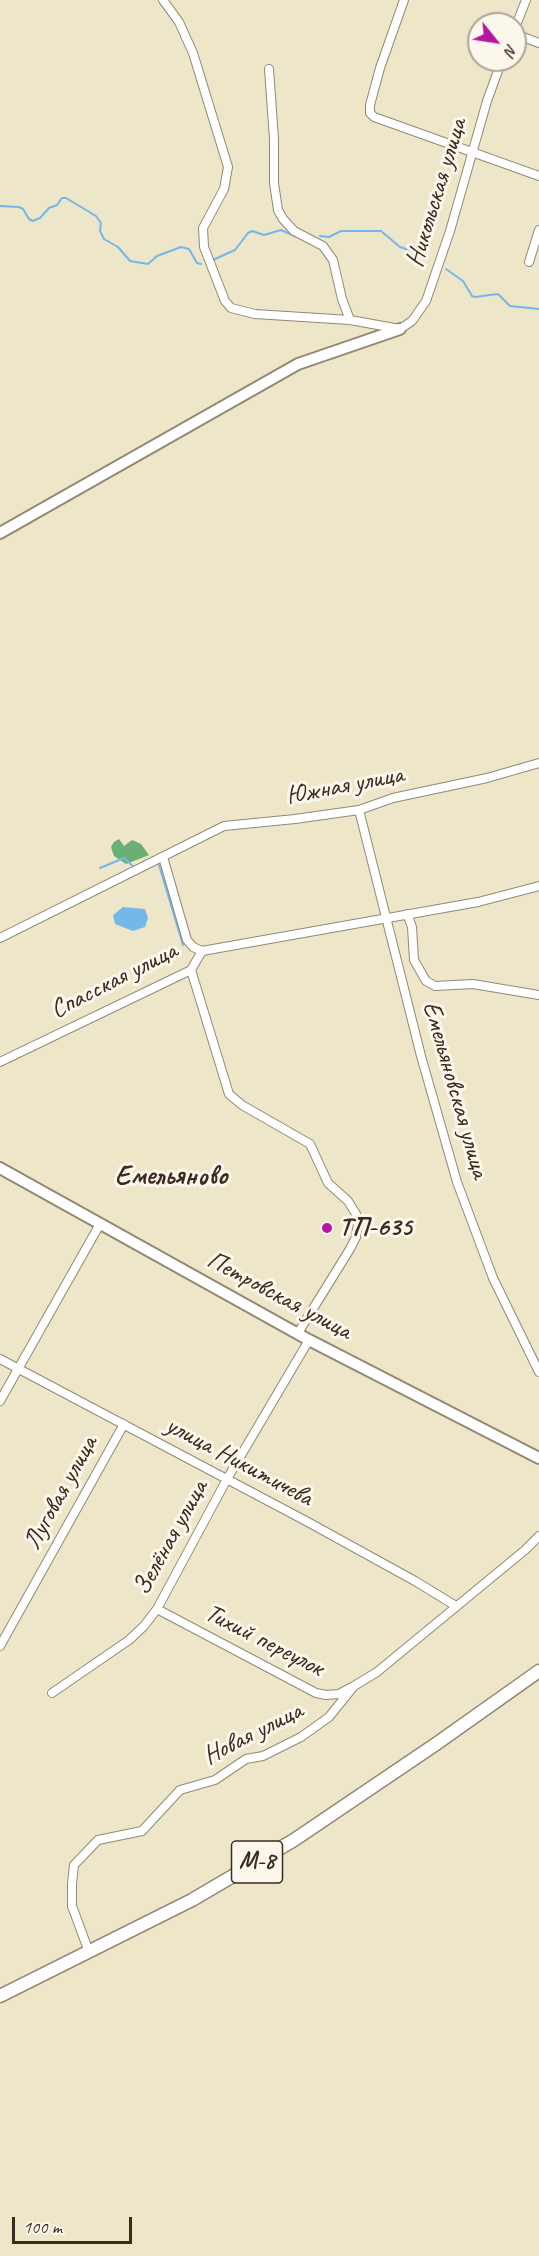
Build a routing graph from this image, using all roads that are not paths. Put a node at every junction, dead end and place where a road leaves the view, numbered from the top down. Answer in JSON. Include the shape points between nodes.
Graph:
{"nodes":[{"id":1,"x":163,"y":0,"type":"edge"},
{"id":2,"x":404,"y":0,"type":"edge"},
{"id":3,"x":269,"y":69,"type":"dead end"},
{"id":4,"x":498,"y":72,"type":"edge"},
{"id":5,"x":471,"y":153,"type":"junction"},
{"id":6,"x":539,"y":176,"type":"edge"},
{"id":7,"x":539,"y":230,"type":"edge"},
{"id":8,"x":529,"y":262,"type":"dead end"},
{"id":9,"x":350,"y":320,"type":"junction"},
{"id":10,"x":400,"y":329,"type":"junction"},
{"id":11,"x":0,"y":533,"type":"edge"},
{"id":12,"x":539,"y":762,"type":"edge"},
{"id":13,"x":359,"y":810,"type":"junction"},
{"id":14,"x":163,"y":857,"type":"junction"},
{"id":15,"x":539,"y":886,"type":"edge"},
{"id":16,"x":407,"y":914,"type":"junction"},
{"id":17,"x":387,"y":917,"type":"junction"},
{"id":18,"x":0,"y":938,"type":"edge"},
{"id":19,"x":202,"y":951,"type":"junction"},
{"id":20,"x":191,"y":970,"type":"junction"},
{"id":21,"x":539,"y":995,"type":"edge"},
{"id":22,"x":0,"y":1062,"type":"edge"},
{"id":23,"x":0,"y":1168,"type":"edge"},
{"id":24,"x":99,"y":1224,"type":"junction"},
{"id":25,"x":298,"y":1333,"type":"junction"},
{"id":26,"x":309,"y":1340,"type":"junction"},
{"id":27,"x":0,"y":1359,"type":"edge"},
{"id":28,"x":538,"y":1366,"type":"edge"},
{"id":29,"x":18,"y":1368,"type":"junction"},
{"id":30,"x":0,"y":1401,"type":"edge"},
{"id":31,"x":124,"y":1424,"type":"junction"},
{"id":32,"x":539,"y":1458,"type":"edge"},
{"id":33,"x":227,"y":1479,"type":"junction"},
{"id":34,"x":539,"y":1536,"type":"edge"},
{"id":35,"x":456,"y":1606,"type":"junction"},
{"id":36,"x":157,"y":1609,"type":"junction"},
{"id":37,"x":0,"y":1646,"type":"edge"},
{"id":38,"x":539,"y":1671,"type":"edge"},
{"id":39,"x":354,"y":1686,"type":"junction"},
{"id":40,"x":52,"y":1693,"type":"dead end"},
{"id":41,"x":89,"y":1953,"type":"junction"},
{"id":42,"x":0,"y":1996,"type":"edge"}],
"edges":[{"from":1,"to":9,"type":"street","via":[[194,53],[228,167],[224,189],[203,228],[204,247],[225,301],[231,308],[255,314]]},
{"from":2,"to":5,"type":"street","via":[[380,68],[370,113]]},
{"from":3,"to":9,"type":"street","via":[[278,210],[294,231],[323,246],[333,260]]},
{"from":4,"to":5,"type":"street","name":"Никольская улица"},
{"from":5,"to":6,"type":"street"},
{"from":5,"to":10,"type":"street","name":"Никольская улица","via":[[426,301],[412,321]]},
{"from":7,"to":8,"type":"street"},
{"from":9,"to":10,"type":"street"},
{"from":10,"to":11,"type":"street","via":[[298,364]]},
{"from":12,"to":13,"type":"street","name":"Южная улица"},
{"from":13,"to":14,"type":"street","name":"Южная улица","via":[[224,826]]},
{"from":13,"to":17,"type":"street","name":"Емельяновская улица"},
{"from":14,"to":18,"type":"street","name":"Южная улица"},
{"from":14,"to":19,"type":"street","via":[[187,940]]},
{"from":15,"to":16,"type":"street","name":"Спасская улица"},
{"from":16,"to":17,"type":"street","name":"Спасская улица"},
{"from":16,"to":21,"type":"street","via":[[414,960],[426,981],[435,986],[473,984]]},
{"from":17,"to":19,"type":"street","name":"Спасская улица"},
{"from":17,"to":28,"type":"street","name":"Емельяновская улица","via":[[457,1182],[493,1278]]},
{"from":19,"to":20,"type":"street","name":"Спасская улица"},
{"from":20,"to":22,"type":"street","name":"Спасская улица"},
{"from":20,"to":25,"type":"street","via":[[229,1095],[310,1144],[328,1183],[356,1214],[356,1236],[350,1249]]},
{"from":23,"to":24,"type":"street","name":"Петровская улица"},
{"from":24,"to":25,"type":"street","name":"Петровская улица"},
{"from":24,"to":29,"type":"street"},
{"from":25,"to":26,"type":"street","name":"Петровская улица"},
{"from":26,"to":32,"type":"street","name":"Петровская улица"},
{"from":26,"to":33,"type":"street","name":"Зелёная улица"},
{"from":27,"to":29,"type":"street","name":"улица Никитичева"},
{"from":29,"to":30,"type":"street"},
{"from":29,"to":31,"type":"street","name":"улица Никитичева"},
{"from":31,"to":33,"type":"street","name":"улица Никитичева"},
{"from":31,"to":37,"type":"street","name":"Луговая улица"},
{"from":33,"to":35,"type":"street","name":"улица Никитичева"},
{"from":33,"to":36,"type":"street","name":"Зелёная улица"},
{"from":34,"to":35,"type":"street","name":"Новая улица"},
{"from":35,"to":39,"type":"street","name":"Новая улица","via":[[377,1672]]},
{"from":36,"to":39,"type":"street","name":"Тихий переулок","via":[[316,1693],[339,1694]]},
{"from":36,"to":40,"type":"street","name":"Зелёная улица","via":[[129,1640]]},
{"from":38,"to":41,"type":"main road","number":"М-8","via":[[294,1840],[192,1900]]},
{"from":39,"to":41,"type":"street","name":"Новая улица","via":[[329,1717],[301,1737],[262,1756],[246,1759],[215,1780],[180,1790],[142,1831],[98,1840],[74,1865],[72,1884],[72,1906]]},
{"from":41,"to":42,"type":"main road","number":"М-8"}]}
